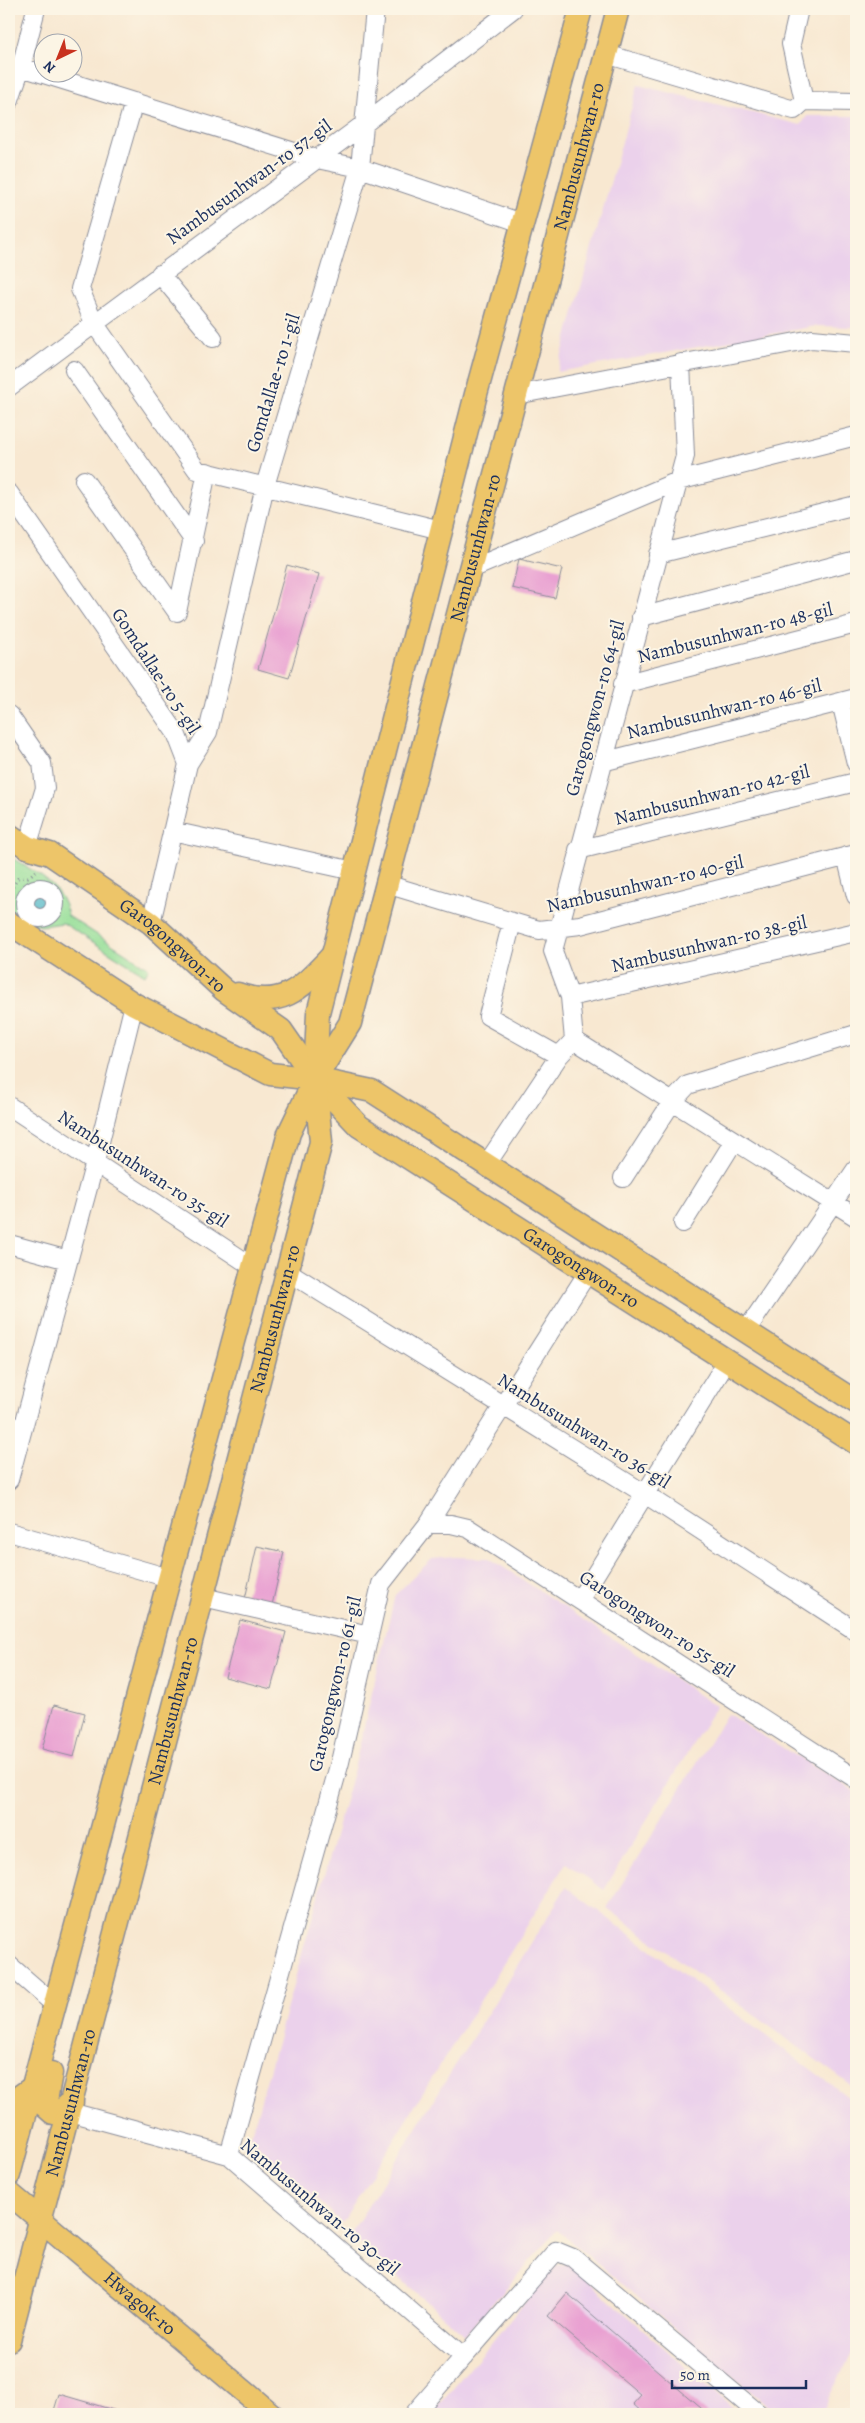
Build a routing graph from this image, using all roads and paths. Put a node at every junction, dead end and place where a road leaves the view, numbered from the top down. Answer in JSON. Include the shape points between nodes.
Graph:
{"nodes":[{"id":1,"x":36,"y":9,"type":"edge"},
{"id":2,"x":513,"y":9,"type":"edge"},
{"id":3,"x":581,"y":9,"type":"edge"},
{"id":4,"x":618,"y":9,"type":"edge"},
{"id":5,"x":799,"y":9,"type":"edge"},
{"id":6,"x":369,"y":10,"type":"edge"},
{"id":7,"x":606,"y":54,"type":"junction"},
{"id":8,"x":21,"y":67,"type":"junction"},
{"id":9,"x":804,"y":101,"type":"junction"},
{"id":10,"x":9,"y":102,"type":"edge"},
{"id":11,"x":134,"y":102,"type":"junction"},
{"id":12,"x":856,"y":102,"type":"edge"},
{"id":13,"x":364,"y":124,"type":"junction"},
{"id":14,"x":317,"y":159,"type":"junction"},
{"id":15,"x":360,"y":168,"type":"junction"},
{"id":16,"x":522,"y":223,"type":"junction"},
{"id":17,"x":160,"y":274,"type":"junction"},
{"id":18,"x":94,"y":323,"type":"junction"},
{"id":19,"x":213,"y":338,"type":"dead end"},
{"id":20,"x":856,"y":343,"type":"edge"},
{"id":21,"x":681,"y":364,"type":"junction"},
{"id":22,"x":74,"y":370,"type":"dead end"},
{"id":23,"x":9,"y":387,"type":"edge"},
{"id":24,"x":516,"y":395,"type":"junction"},
{"id":25,"x":856,"y":436,"type":"edge"},
{"id":26,"x":207,"y":472,"type":"junction"},
{"id":27,"x":84,"y":480,"type":"dead end"},
{"id":28,"x":678,"y":481,"type":"junction"},
{"id":29,"x":265,"y":486,"type":"junction"},
{"id":30,"x":9,"y":492,"type":"edge"},
{"id":31,"x":856,"y":505,"type":"edge"},
{"id":32,"x":441,"y":530,"type":"junction"},
{"id":33,"x":194,"y":541,"type":"junction"},
{"id":34,"x":658,"y":554,"type":"junction"},
{"id":35,"x":856,"y":560,"type":"edge"},
{"id":36,"x":469,"y":570,"type":"junction"},
{"id":37,"x":641,"y":617,"type":"junction"},
{"id":38,"x":856,"y":624,"type":"edge"},
{"id":39,"x":623,"y":684,"type":"junction"},
{"id":40,"x":848,"y":700,"type":"edge"},
{"id":41,"x":9,"y":715,"type":"edge"},
{"id":42,"x":602,"y":762,"type":"junction"},
{"id":43,"x":856,"y":763,"type":"edge"},
{"id":44,"x":188,"y":764,"type":"junction"},
{"id":45,"x":856,"y":782,"type":"edge"},
{"id":46,"x":172,"y":831,"type":"junction"},
{"id":47,"x":18,"y":841,"type":"edge"},
{"id":48,"x":578,"y":850,"type":"junction"},
{"id":49,"x":851,"y":855,"type":"edge"},
{"id":50,"x":354,"y":872,"type":"junction"},
{"id":51,"x":28,"y":877,"type":"dead end"},
{"id":52,"x":386,"y":884,"type":"junction"},
{"id":53,"x":46,"y":889,"type":"dead end"},
{"id":54,"x":856,"y":896,"type":"edge"},
{"id":55,"x":16,"y":913,"type":"edge"},
{"id":56,"x":512,"y":922,"type":"junction"},
{"id":57,"x":151,"y":924,"type":"junction"},
{"id":58,"x":558,"y":928,"type":"junction"},
{"id":59,"x":856,"y":932,"type":"edge"},
{"id":60,"x":332,"y":956,"type":"junction"},
{"id":61,"x":224,"y":990,"type":"junction"},
{"id":62,"x":570,"y":997,"type":"junction"},
{"id":63,"x":134,"y":1004,"type":"junction"},
{"id":64,"x":856,"y":1034,"type":"edge"},
{"id":65,"x":574,"y":1040,"type":"junction"},
{"id":66,"x":559,"y":1056,"type":"junction"},
{"id":67,"x":316,"y":1080,"type":"junction"},
{"id":68,"x":672,"y":1102,"type":"junction"},
{"id":69,"x":9,"y":1106,"type":"edge"},
{"id":70,"x":734,"y":1141,"type":"junction"},
{"id":71,"x":94,"y":1162,"type":"junction"},
{"id":72,"x":486,"y":1165,"type":"junction"},
{"id":73,"x":856,"y":1169,"type":"edge"},
{"id":74,"x":623,"y":1178,"type":"dead end"},
{"id":75,"x":834,"y":1203,"type":"junction"},
{"id":76,"x":856,"y":1217,"type":"edge"},
{"id":77,"x":683,"y":1223,"type":"dead end"},
{"id":78,"x":9,"y":1244,"type":"edge"},
{"id":79,"x":68,"y":1260,"type":"junction"},
{"id":80,"x":253,"y":1267,"type":"junction"},
{"id":81,"x":287,"y":1271,"type":"junction"},
{"id":82,"x":588,"y":1272,"type":"junction"},
{"id":83,"x":746,"y":1331,"type":"junction"},
{"id":84,"x":727,"y":1361,"type":"junction"},
{"id":85,"x":856,"y":1402,"type":"edge"},
{"id":86,"x":504,"y":1405,"type":"junction"},
{"id":87,"x":856,"y":1443,"type":"edge"},
{"id":88,"x":9,"y":1480,"type":"edge"},
{"id":89,"x":645,"y":1494,"type":"junction"},
{"id":90,"x":428,"y":1524,"type":"junction"},
{"id":91,"x":9,"y":1532,"type":"edge"},
{"id":92,"x":170,"y":1578,"type":"junction"},
{"id":93,"x":203,"y":1597,"type":"junction"},
{"id":94,"x":580,"y":1599,"type":"junction"},
{"id":95,"x":856,"y":1631,"type":"edge"},
{"id":96,"x":369,"y":1635,"type":"junction"},
{"id":97,"x":856,"y":1779,"type":"edge"},
{"id":98,"x":9,"y":1965,"type":"edge"},
{"id":99,"x":55,"y":2005,"type":"junction"},
{"id":100,"x":44,"y":2046,"type":"junction"},
{"id":101,"x":33,"y":2087,"type":"junction"},
{"id":102,"x":9,"y":2104,"type":"edge"},
{"id":103,"x":71,"y":2107,"type":"junction"},
{"id":104,"x":229,"y":2155,"type":"junction"},
{"id":105,"x":9,"y":2175,"type":"edge"},
{"id":106,"x":9,"y":2193,"type":"edge"},
{"id":107,"x":41,"y":2220,"type":"junction"},
{"id":108,"x":9,"y":2340,"type":"edge"},
{"id":109,"x":464,"y":2357,"type":"junction"},
{"id":110,"x":271,"y":2414,"type":"edge"},
{"id":111,"x":414,"y":2414,"type":"edge"},
{"id":112,"x":759,"y":2414,"type":"edge"}],
"edges":[{"from":1,"to":8,"type":"street"},
{"from":2,"to":13,"type":"street","name":"Nambusunhwan-ro 57-gil"},
{"from":3,"to":16,"type":"main road","name":"Nambusunhwan-ro"},
{"from":4,"to":7,"type":"main road","name":"Nambusunhwan-ro"},
{"from":5,"to":9,"type":"street","via":[[790,44]]},
{"from":6,"to":13,"type":"street","name":"Gomdallae-ro 1-gil"},
{"from":7,"to":9,"type":"street","via":[[794,110]]},
{"from":7,"to":24,"type":"main road","name":"Nambusunhwan-ro"},
{"from":8,"to":10,"type":"street"},
{"from":8,"to":11,"type":"street"},
{"from":9,"to":12,"type":"street"},
{"from":11,"to":14,"type":"street"},
{"from":11,"to":18,"type":"street","via":[[80,290]]},
{"from":13,"to":14,"type":"street","name":"Nambusunhwan-ro 57-gil"},
{"from":13,"to":15,"type":"street","name":"Gomdallae-ro 1-gil"},
{"from":14,"to":15,"type":"street"},
{"from":14,"to":17,"type":"street","name":"Nambusunhwan-ro 57-gil"},
{"from":15,"to":16,"type":"street"},
{"from":15,"to":29,"type":"street","name":"Gomdallae-ro 1-gil"},
{"from":16,"to":32,"type":"main road","name":"Nambusunhwan-ro"},
{"from":17,"to":18,"type":"street","name":"Nambusunhwan-ro 57-gil"},
{"from":17,"to":19,"type":"street"},
{"from":18,"to":23,"type":"street","name":"Nambusunhwan-ro 57-gil"},
{"from":18,"to":26,"type":"street","via":[[197,470]]},
{"from":20,"to":21,"type":"street","via":[[812,338]]},
{"from":21,"to":24,"type":"street"},
{"from":21,"to":28,"type":"street","name":"Garogongwon-ro 64-gil","via":[[685,456]]},
{"from":22,"to":33,"type":"street"},
{"from":24,"to":36,"type":"main road","name":"Nambusunhwan-ro"},
{"from":25,"to":28,"type":"street"},
{"from":26,"to":29,"type":"street"},
{"from":26,"to":33,"type":"street"},
{"from":27,"to":33,"type":"street","via":[[177,612]]},
{"from":28,"to":34,"type":"street","name":"Garogongwon-ro 64-gil"},
{"from":28,"to":36,"type":"street"},
{"from":29,"to":32,"type":"street"},
{"from":29,"to":44,"type":"street","name":"Gomdallae-ro 1-gil","via":[[208,732]]},
{"from":30,"to":44,"type":"street","name":"Gomdallae-ro 5-gil","via":[[176,734]]},
{"from":31,"to":34,"type":"street"},
{"from":32,"to":50,"type":"main road","name":"Nambusunhwan-ro"},
{"from":34,"to":37,"type":"street","name":"Garogongwon-ro 64-gil"},
{"from":35,"to":37,"type":"street"},
{"from":36,"to":52,"type":"main road","name":"Nambusunhwan-ro"},
{"from":37,"to":39,"type":"street","name":"Garogongwon-ro 64-gil"},
{"from":38,"to":39,"type":"street","name":"Nambusunhwan-ro 48-gil"},
{"from":39,"to":42,"type":"street","name":"Garogongwon-ro 64-gil"},
{"from":40,"to":42,"type":"street","name":"Nambusunhwan-ro 46-gil"},
{"from":40,"to":43,"type":"street"},
{"from":41,"to":47,"type":"street","via":[[42,763],[46,788]]},
{"from":42,"to":48,"type":"street","name":"Garogongwon-ro 64-gil"},
{"from":44,"to":46,"type":"street","name":"Gomdallae-ro 5-gil"},
{"from":45,"to":48,"type":"street","name":"Nambusunhwan-ro 42-gil"},
{"from":46,"to":50,"type":"street"},
{"from":46,"to":57,"type":"street","name":"Gomdallae-ro 5-gil"},
{"from":47,"to":57,"type":"main road","name":"Garogongwon-ro","via":[[50,854]]},
{"from":48,"to":58,"type":"street","name":"Garogongwon-ro 64-gil"},
{"from":49,"to":54,"type":"street"},
{"from":49,"to":58,"type":"street","name":"Nambusunhwan-ro 40-gil"},
{"from":50,"to":60,"type":"main road","name":"Nambusunhwan-ro"},
{"from":51,"to":55,"type":"path","via":[[18,878],[13,886]]},
{"from":52,"to":56,"type":"street","name":"Nambusunhwan-ro 40-gil"},
{"from":52,"to":67,"type":"main road","name":"Nambusunhwan-ro","via":[[350,1023]]},
{"from":53,"to":55,"type":"street","via":[[36,888],[27,894],[25,904]]},
{"from":55,"to":63,"type":"main road","name":"Garogongwon-ro"},
{"from":56,"to":58,"type":"street","name":"Nambusunhwan-ro 40-gil","via":[[539,930]]},
{"from":56,"to":66,"type":"street","via":[[488,1016]]},
{"from":57,"to":61,"type":"main road","name":"Garogongwon-ro"},
{"from":58,"to":62,"type":"street","name":"Garogongwon-ro 64-gil","via":[[553,951]]},
{"from":59,"to":62,"type":"street","name":"Nambusunhwan-ro 38-gil"},
{"from":60,"to":61,"type":"main road","via":[[307,982],[275,1000],[254,1000]]},
{"from":60,"to":67,"type":"main road","name":"Nambusunhwan-ro","via":[[318,1013]]},
{"from":61,"to":67,"type":"main road","name":"Garogongwon-ro","via":[[281,1030]]},
{"from":62,"to":65,"type":"street","name":"Garogongwon-ro 64-gil"},
{"from":63,"to":67,"type":"main road","name":"Garogongwon-ro","via":[[270,1074]]},
{"from":63,"to":71,"type":"street"},
{"from":64,"to":68,"type":"street","via":[[688,1084]]},
{"from":65,"to":66,"type":"street"},
{"from":65,"to":68,"type":"street"},
{"from":66,"to":72,"type":"street"},
{"from":67,"to":72,"type":"main road","name":"Garogongwon-ro","via":[[372,1091]]},
{"from":67,"to":80,"type":"main road","name":"Nambusunhwan-ro","via":[[289,1132]]},
{"from":67,"to":81,"type":"main road","name":"Nambusunhwan-ro","via":[[321,1142]]},
{"from":67,"to":82,"type":"main road","name":"Garogongwon-ro","via":[[360,1126]]},
{"from":68,"to":70,"type":"street"},
{"from":68,"to":74,"type":"street"},
{"from":69,"to":71,"type":"street","name":"Nambusunhwan-ro 35-gil"},
{"from":70,"to":75,"type":"street"},
{"from":70,"to":77,"type":"street"},
{"from":71,"to":79,"type":"street"},
{"from":71,"to":80,"type":"street","name":"Nambusunhwan-ro 35-gil"},
{"from":72,"to":83,"type":"main road","name":"Garogongwon-ro"},
{"from":73,"to":75,"type":"street"},
{"from":75,"to":76,"type":"street"},
{"from":75,"to":83,"type":"street"},
{"from":78,"to":79,"type":"street"},
{"from":79,"to":88,"type":"street"},
{"from":80,"to":92,"type":"main road","name":"Nambusunhwan-ro"},
{"from":81,"to":86,"type":"street","name":"Nambusunhwan-ro 36-gil"},
{"from":81,"to":93,"type":"main road","name":"Nambusunhwan-ro"},
{"from":82,"to":84,"type":"main road","name":"Garogongwon-ro"},
{"from":82,"to":86,"type":"street","name":"Garogongwon-ro 61-gil"},
{"from":83,"to":85,"type":"main road","name":"Garogongwon-ro"},
{"from":84,"to":87,"type":"main road","name":"Garogongwon-ro"},
{"from":84,"to":89,"type":"street"},
{"from":86,"to":89,"type":"street","name":"Nambusunhwan-ro 36-gil"},
{"from":86,"to":90,"type":"street","name":"Garogongwon-ro 61-gil"},
{"from":89,"to":94,"type":"street"},
{"from":89,"to":95,"type":"street","name":"Nambusunhwan-ro 36-gil"},
{"from":90,"to":94,"type":"street","name":"Garogongwon-ro 55-gil","via":[[468,1528]]},
{"from":90,"to":96,"type":"street","name":"Garogongwon-ro 61-gil","via":[[380,1584]]},
{"from":91,"to":92,"type":"street"},
{"from":92,"to":99,"type":"main road","name":"Nambusunhwan-ro"},
{"from":93,"to":96,"type":"street"},
{"from":93,"to":103,"type":"main road","name":"Nambusunhwan-ro"},
{"from":94,"to":97,"type":"street","name":"Garogongwon-ro 55-gil"},
{"from":96,"to":104,"type":"street","name":"Garogongwon-ro 61-gil","via":[[340,1762]]},
{"from":98,"to":99,"type":"street"},
{"from":99,"to":100,"type":"main road","name":"Nambusunhwan-ro"},
{"from":100,"to":101,"type":"main road","name":"Nambusunhwan-ro"},
{"from":100,"to":103,"type":"main road","via":[[54,2057],[45,2106],[53,2113]]},
{"from":101,"to":102,"type":"main road"},
{"from":101,"to":105,"type":"main road","name":"Nambusunhwan-ro"},
{"from":103,"to":104,"type":"street","name":"Nambusunhwan-ro 30-gil"},
{"from":103,"to":107,"type":"main road","name":"Nambusunhwan-ro"},
{"from":104,"to":109,"type":"street","name":"Nambusunhwan-ro 30-gil"},
{"from":106,"to":107,"type":"main road","name":"Hwagok-ro"},
{"from":107,"to":108,"type":"main road","name":"Nambusunhwan-ro"},
{"from":107,"to":110,"type":"main road","name":"Hwagok-ro"},
{"from":109,"to":111,"type":"street"},
{"from":109,"to":112,"type":"street","via":[[556,2250],[573,2258]]}]}
